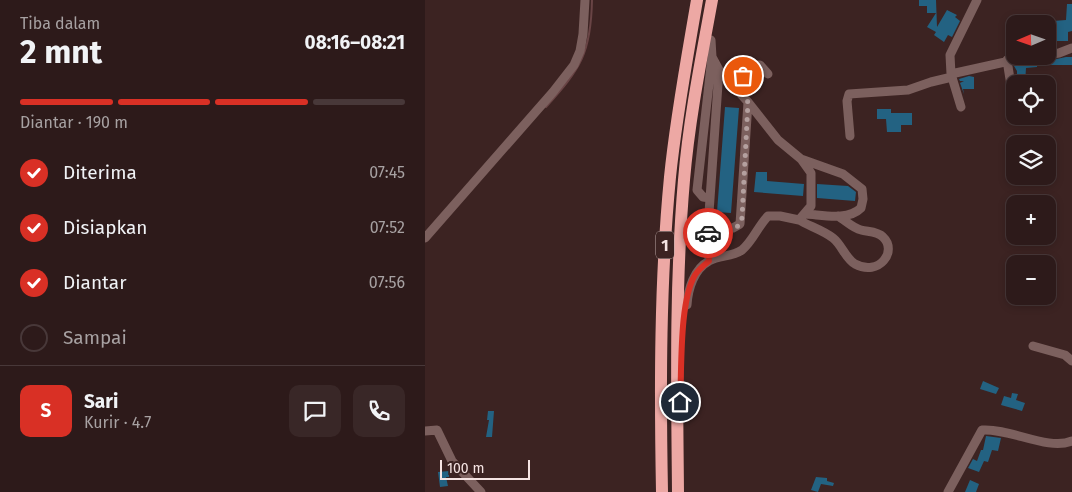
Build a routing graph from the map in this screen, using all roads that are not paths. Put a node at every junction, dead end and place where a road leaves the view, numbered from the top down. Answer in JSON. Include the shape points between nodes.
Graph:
{"nodes":[{"id":1,"x":585,"y":0,"type":"edge"},
{"id":2,"x":697,"y":0,"type":"edge"},
{"id":3,"x":712,"y":0,"type":"edge"},
{"id":4,"x":718,"y":0,"type":"edge"},
{"id":5,"x":977,"y":0,"type":"edge"},
{"id":6,"x":711,"y":40,"type":"joint"},
{"id":7,"x":1072,"y":48,"type":"edge"},
{"id":8,"x":1056,"y":54,"type":"edge"},
{"id":9,"x":712,"y":57,"type":"junction"},
{"id":10,"x":1006,"y":60,"type":"edge"},
{"id":11,"x":719,"y":70,"type":"junction"},
{"id":12,"x":768,"y":74,"type":"dead end"},
{"id":13,"x":952,"y":76,"type":"junction"},
{"id":14,"x":733,"y":85,"type":"junction"},
{"id":15,"x":748,"y":102,"type":"junction"},
{"id":16,"x":961,"y":106,"type":"dead end"},
{"id":17,"x":704,"y":130,"type":"junction"},
{"id":18,"x":714,"y":131,"type":"junction"},
{"id":19,"x":850,"y":136,"type":"dead end"},
{"id":20,"x":801,"y":159,"type":"junction"},
{"id":21,"x":710,"y":198,"type":"junction"},
{"id":22,"x":806,"y":214,"type":"junction"},
{"id":23,"x":838,"y":216,"type":"junction"},
{"id":24,"x":742,"y":218,"type":"junction"},
{"id":25,"x":799,"y":220,"type":"junction"},
{"id":26,"x":708,"y":227,"type":"junction"},
{"id":27,"x":757,"y":228,"type":"junction"},
{"id":28,"x":425,"y":238,"type":"edge"},
{"id":29,"x":709,"y":261,"type":"junction"},
{"id":30,"x":687,"y":305,"type":"joint"},
{"id":31,"x":1033,"y":346,"type":"dead end"},
{"id":32,"x":1072,"y":361,"type":"edge"},
{"id":33,"x":425,"y":431,"type":"edge"},
{"id":34,"x":677,"y":439,"type":"junction"},
{"id":35,"x":1072,"y":441,"type":"edge"},
{"id":36,"x":481,"y":492,"type":"edge"},
{"id":37,"x":662,"y":492,"type":"edge"},
{"id":38,"x":678,"y":492,"type":"edge"},
{"id":39,"x":948,"y":492,"type":"edge"}],
"edges":[{"from":1,"to":28,"type":"street","via":[[583,34],[574,65]]},
{"from":2,"to":37,"type":"highway","number":"1","via":[[680,95],[664,262]]},
{"from":3,"to":34,"type":"highway","number":"1","via":[[694,96],[684,180],[679,263]]},
{"from":4,"to":6,"type":"highway"},
{"from":5,"to":13,"type":"street","via":[[951,50]]},
{"from":6,"to":9,"type":"street"},
{"from":7,"to":8,"type":"street"},
{"from":9,"to":11,"type":"street"},
{"from":9,"to":17,"type":"street"},
{"from":10,"to":13,"type":"street"},
{"from":11,"to":14,"type":"street"},
{"from":11,"to":18,"type":"street"},
{"from":12,"to":14,"type":"street","via":[[755,65]]},
{"from":13,"to":16,"type":"street"},
{"from":13,"to":19,"type":"street","via":[[908,90],[849,94]]},
{"from":14,"to":15,"type":"street"},
{"from":15,"to":20,"type":"street","via":[[778,140]]},
{"from":15,"to":24,"type":"street"},
{"from":17,"to":18,"type":"street"},
{"from":17,"to":21,"type":"street","via":[[697,190],[703,197]]},
{"from":18,"to":21,"type":"street"},
{"from":20,"to":22,"type":"street","via":[[811,173],[811,206]]},
{"from":20,"to":23,"type":"street","via":[[843,174],[862,188],[861,208]]},
{"from":21,"to":26,"type":"street"},
{"from":22,"to":23,"type":"street"},
{"from":22,"to":25,"type":"street"},
{"from":23,"to":25,"type":"street","via":[[859,230],[885,238],[885,260],[880,265],[872,268],[855,264],[834,238]]},
{"from":24,"to":26,"type":"street","via":[[733,228]]},
{"from":24,"to":27,"type":"street"},
{"from":25,"to":27,"type":"street","via":[[768,216]]},
{"from":26,"to":29,"type":"street"},
{"from":27,"to":29,"type":"street","via":[[740,251]]},
{"from":29,"to":30,"type":"street","via":[[696,274],[689,288]]},
{"from":30,"to":34,"type":"highway"},
{"from":31,"to":32,"type":"street","via":[[1065,355]]},
{"from":33,"to":36,"type":"street","via":[[437,430],[452,460]]},
{"from":34,"to":38,"type":"highway","number":"1"},
{"from":35,"to":39,"type":"street","via":[[1057,444],[993,429],[982,430]]}]}
